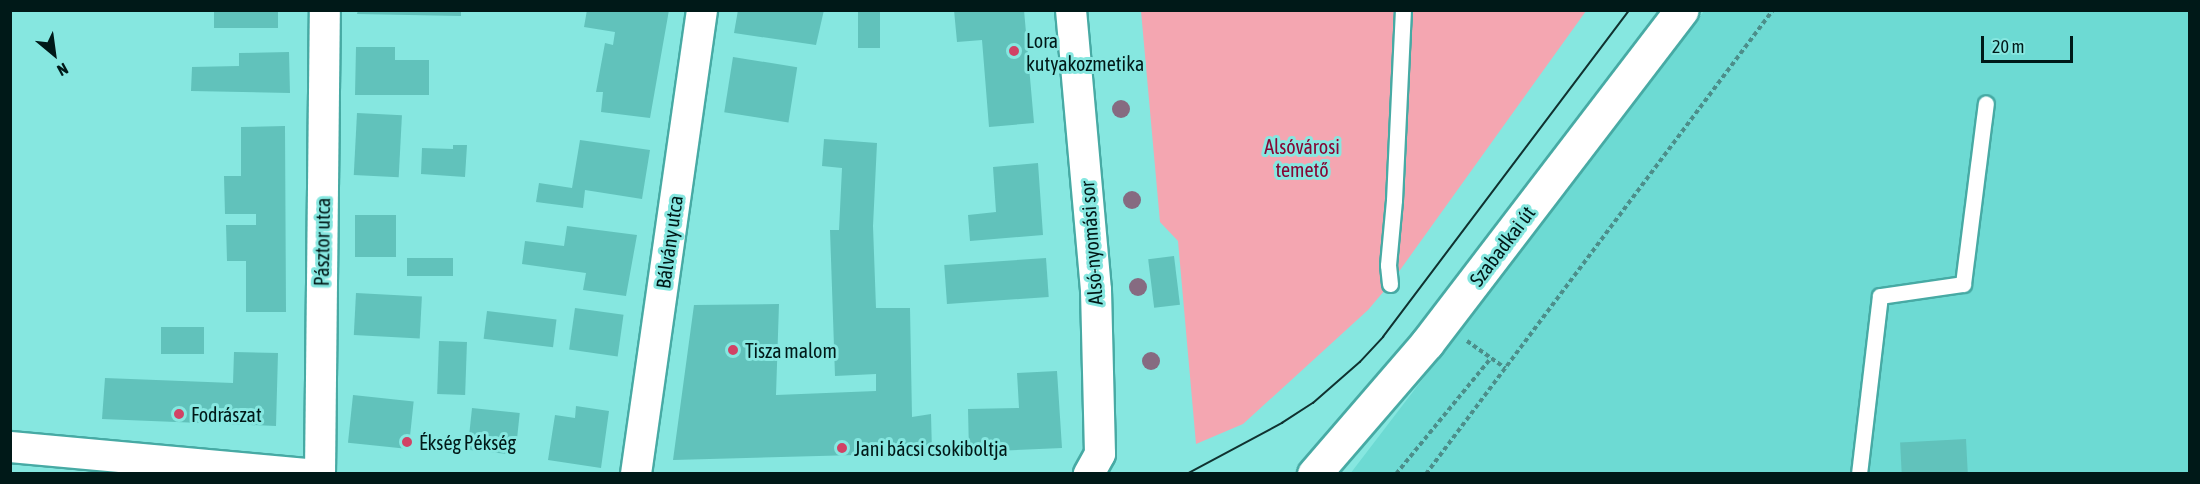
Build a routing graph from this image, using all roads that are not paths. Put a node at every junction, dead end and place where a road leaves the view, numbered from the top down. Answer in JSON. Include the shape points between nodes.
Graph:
{"nodes":[{"id":1,"x":325,"y":10,"type":"edge"},
{"id":2,"x":702,"y":10,"type":"edge"},
{"id":3,"x":1071,"y":10,"type":"edge"},
{"id":4,"x":1403,"y":10,"type":"edge"},
{"id":5,"x":1682,"y":10,"type":"edge"},
{"id":6,"x":1986,"y":103,"type":"dead end"},
{"id":7,"x":1390,"y":284,"type":"dead end"},
{"id":8,"x":10,"y":447,"type":"edge"},
{"id":9,"x":308,"y":474,"type":"edge"},
{"id":10,"x":320,"y":474,"type":"edge"},
{"id":11,"x":636,"y":474,"type":"edge"},
{"id":12,"x":1089,"y":474,"type":"edge"},
{"id":13,"x":1314,"y":474,"type":"edge"},
{"id":14,"x":1859,"y":474,"type":"edge"}],
"edges":[{"from":1,"to":10,"type":"street","name":"Pásztor utca"},
{"from":2,"to":11,"type":"street","name":"Bálvány utca"},
{"from":3,"to":12,"type":"street","name":"Alsó-nyomási sor","via":[[1096,290],[1100,454]]},
{"from":4,"to":7,"type":"lane"},
{"from":5,"to":13,"type":"main road","name":"Szabadkai út","via":[[1427,343]]},
{"from":6,"to":14,"type":"lane","via":[[1963,284],[1880,296]]},
{"from":8,"to":9,"type":"street"}]}
